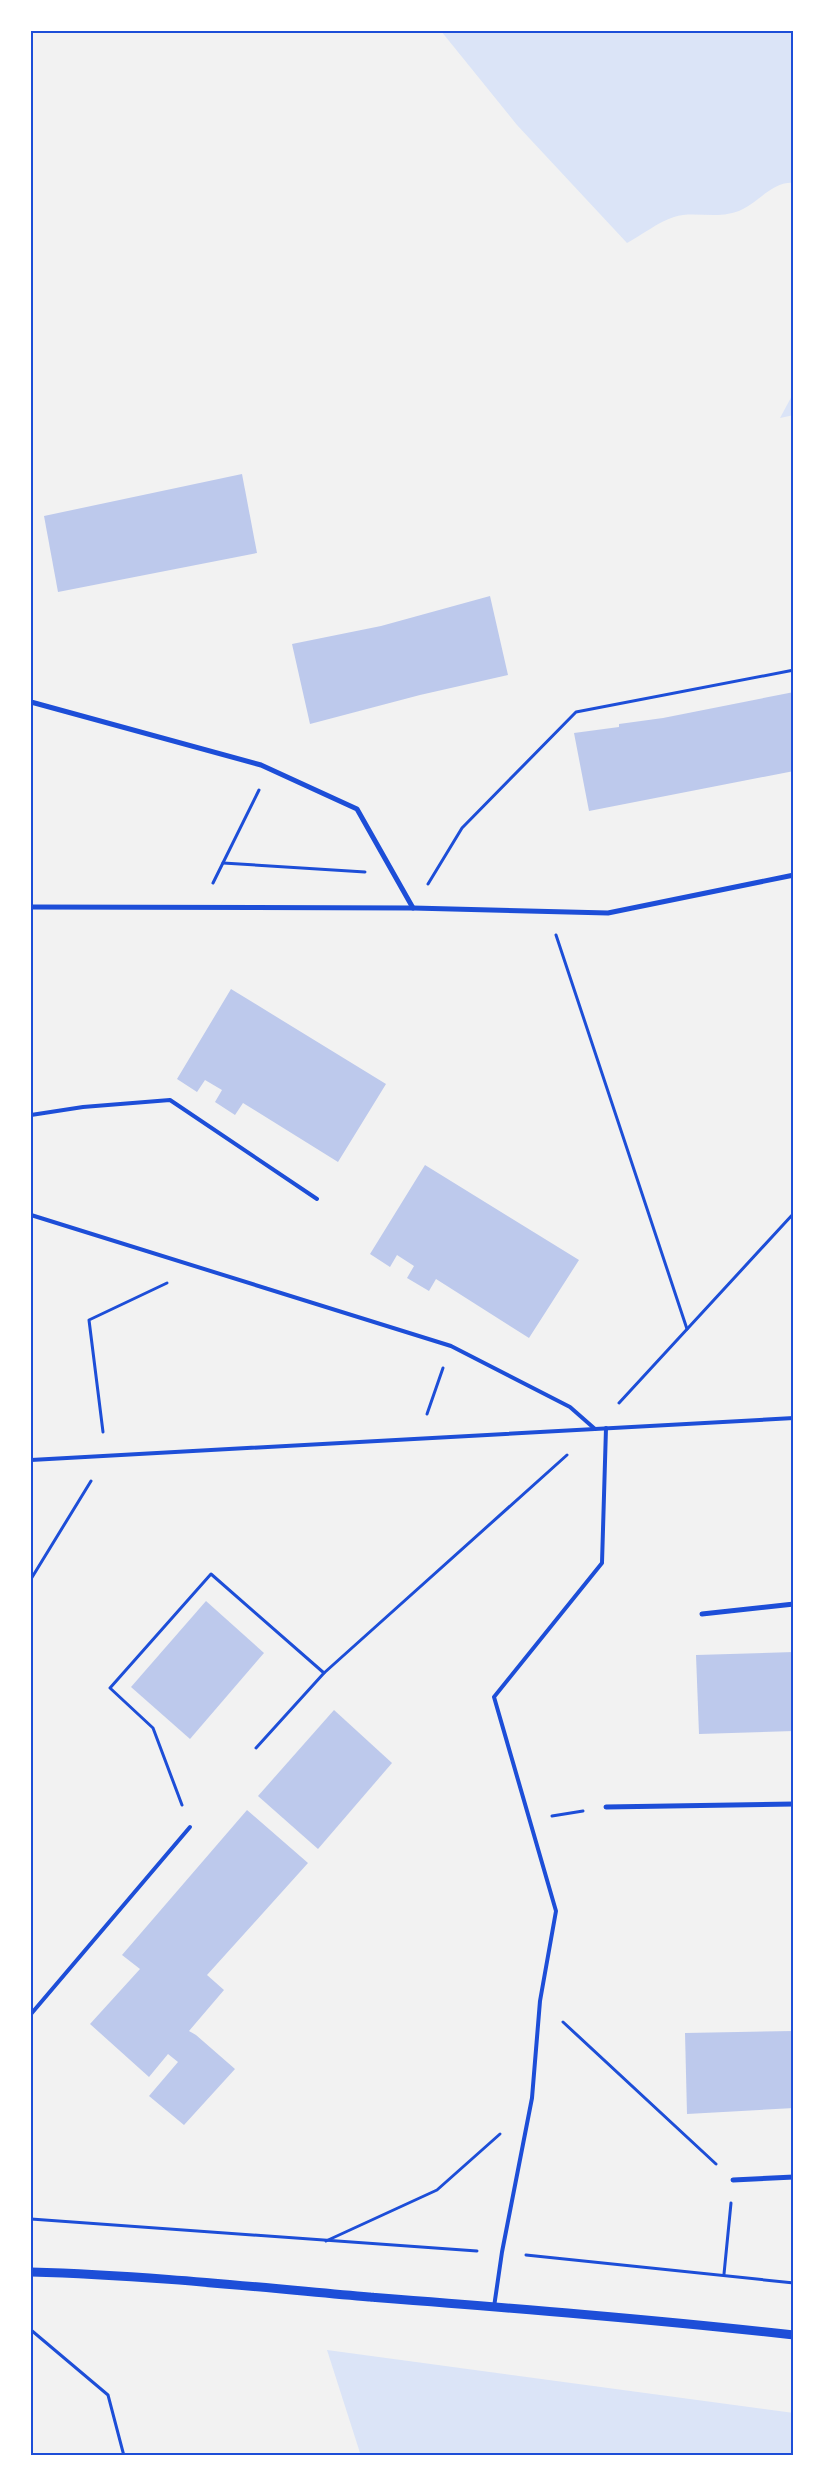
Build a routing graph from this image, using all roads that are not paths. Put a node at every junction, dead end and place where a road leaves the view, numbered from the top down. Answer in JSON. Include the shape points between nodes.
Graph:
{"nodes":[{"id":1,"x":31,"y":702,"type":"edge"},
{"id":2,"x":794,"y":875,"type":"edge"},
{"id":3,"x":31,"y":906,"type":"edge"},
{"id":4,"x":413,"y":908,"type":"junction"},
{"id":5,"x":31,"y":1115,"type":"edge"},
{"id":6,"x":317,"y":1199,"type":"dead end"},
{"id":7,"x":31,"y":1215,"type":"edge"},
{"id":8,"x":794,"y":1418,"type":"edge"},
{"id":9,"x":606,"y":1428,"type":"junction"},
{"id":10,"x":595,"y":1429,"type":"junction"},
{"id":11,"x":31,"y":1460,"type":"edge"},
{"id":12,"x":794,"y":1604,"type":"edge"},
{"id":13,"x":702,"y":1614,"type":"dead end"},
{"id":14,"x":794,"y":1804,"type":"edge"},
{"id":15,"x":606,"y":1807,"type":"road end"},
{"id":16,"x":190,"y":1827,"type":"road end"},
{"id":17,"x":31,"y":2014,"type":"edge"},
{"id":18,"x":794,"y":2177,"type":"edge"},
{"id":19,"x":733,"y":2180,"type":"road end"},
{"id":20,"x":31,"y":2272,"type":"edge"},
{"id":21,"x":494,"y":2307,"type":"junction"},
{"id":22,"x":794,"y":2335,"type":"edge"}],
"edges":[{"from":1,"to":4,"type":"street","via":[[270,769],[357,809]]},
{"from":2,"to":4,"type":"street","via":[[608,913]]},
{"from":3,"to":4,"type":"street"},
{"from":5,"to":6,"type":"lane","via":[[170,1100]]},
{"from":7,"to":10,"type":"lane","via":[[451,1346],[570,1407]]},
{"from":8,"to":9,"type":"lane"},
{"from":9,"to":10,"type":"lane"},
{"from":9,"to":21,"type":"lane","via":[[602,1563],[494,1697],[556,1911],[540,2001],[532,2098]]},
{"from":10,"to":11,"type":"lane"},
{"from":12,"to":13,"type":"street"},
{"from":14,"to":15,"type":"street"},
{"from":16,"to":17,"type":"lane"},
{"from":18,"to":19,"type":"street"},
{"from":20,"to":21,"type":"street","via":[[81,2273]]},
{"from":21,"to":22,"type":"street"}]}
